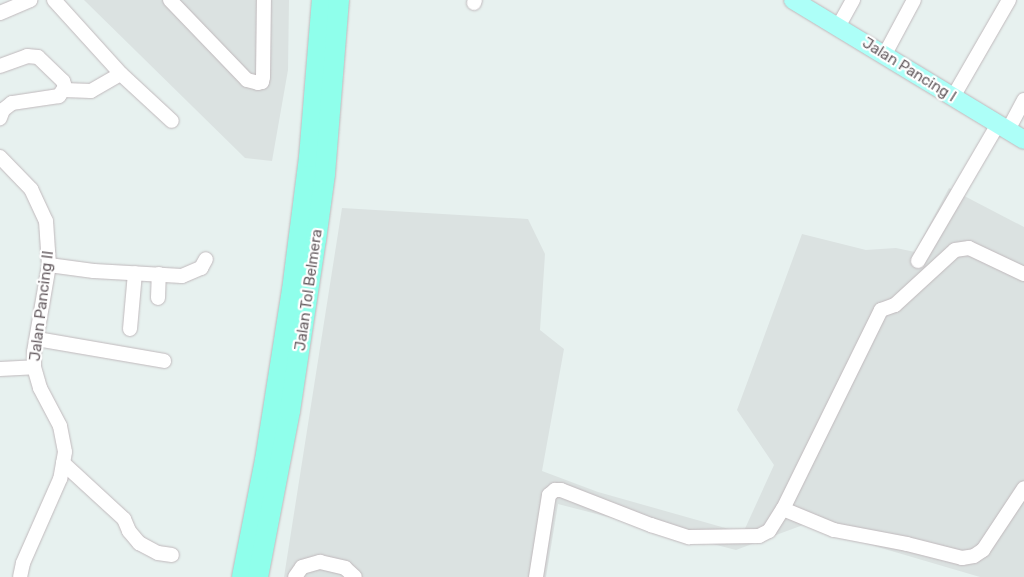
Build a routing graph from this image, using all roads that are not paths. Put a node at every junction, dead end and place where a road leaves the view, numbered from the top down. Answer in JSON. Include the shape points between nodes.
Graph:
{"nodes":[{"id":1,"x":30,"y":0,"type":"edge"},
{"id":2,"x":54,"y":0,"type":"edge"},
{"id":3,"x":170,"y":0,"type":"edge"},
{"id":4,"x":264,"y":0,"type":"edge"},
{"id":5,"x":322,"y":0,"type":"edge"},
{"id":6,"x":339,"y":0,"type":"edge"},
{"id":7,"x":853,"y":0,"type":"edge"},
{"id":8,"x":914,"y":0,"type":"edge"},
{"id":9,"x":1009,"y":0,"type":"edge"},
{"id":10,"x":803,"y":2,"type":"edge"},
{"id":11,"x":0,"y":13,"type":"edge"},
{"id":12,"x":838,"y":26,"type":"junction"},
{"id":13,"x":885,"y":54,"type":"junction"},
{"id":14,"x":0,"y":66,"type":"edge"},
{"id":15,"x":121,"y":74,"type":"junction"},
{"id":16,"x":64,"y":90,"type":"junction"},
{"id":17,"x":953,"y":97,"type":"junction"},
{"id":18,"x":1024,"y":100,"type":"edge"},
{"id":19,"x":0,"y":118,"type":"edge"},
{"id":20,"x":172,"y":121,"type":"dead end"},
{"id":21,"x":1003,"y":126,"type":"junction"},
{"id":22,"x":1024,"y":140,"type":"edge"},
{"id":23,"x":0,"y":157,"type":"edge"},
{"id":24,"x":206,"y":259,"type":"dead end"},
{"id":25,"x":918,"y":261,"type":"dead end"},
{"id":26,"x":49,"y":265,"type":"junction"},
{"id":27,"x":135,"y":273,"type":"junction"},
{"id":28,"x":159,"y":274,"type":"junction"},
{"id":29,"x":1024,"y":274,"type":"edge"},
{"id":30,"x":158,"y":298,"type":"dead end"},
{"id":31,"x":130,"y":328,"type":"dead end"},
{"id":32,"x":37,"y":339,"type":"junction"},
{"id":33,"x":164,"y":361,"type":"dead end"},
{"id":34,"x":34,"y":367,"type":"junction"},
{"id":35,"x":0,"y":369,"type":"edge"},
{"id":36,"x":63,"y":464,"type":"junction"},
{"id":37,"x":1024,"y":488,"type":"edge"},
{"id":38,"x":783,"y":509,"type":"junction"},
{"id":39,"x":172,"y":555,"type":"dead end"},
{"id":40,"x":21,"y":577,"type":"edge"},
{"id":41,"x":242,"y":577,"type":"edge"},
{"id":42,"x":258,"y":577,"type":"edge"},
{"id":43,"x":295,"y":577,"type":"edge"},
{"id":44,"x":355,"y":577,"type":"edge"},
{"id":45,"x":536,"y":577,"type":"edge"}],
"edges":[{"from":1,"to":11,"type":"street"},
{"from":2,"to":15,"type":"street"},
{"from":3,"to":4,"type":"street","via":[[247,80],[258,83],[263,77]]},
{"from":5,"to":41,"type":"highway","name":"Jalan Tol Belmera","via":[[309,157],[296,263],[278,385]]},
{"from":6,"to":42,"type":"highway","name":"Jalan Tol Belmera","via":[[326,164],[316,240],[290,411]]},
{"from":7,"to":12,"type":"street"},
{"from":8,"to":13,"type":"street"},
{"from":9,"to":17,"type":"street"},
{"from":10,"to":12,"type":"main road","name":"Jalan Pancing I"},
{"from":12,"to":13,"type":"main road","name":"Jalan Pancing I"},
{"from":13,"to":17,"type":"main road","name":"Jalan Pancing I"},
{"from":14,"to":16,"type":"street","via":[[27,56],[38,57],[62,81]]},
{"from":15,"to":16,"type":"street","via":[[91,92]]},
{"from":15,"to":20,"type":"street"},
{"from":16,"to":19,"type":"street","via":[[56,97],[12,103],[3,110]]},
{"from":17,"to":21,"type":"main road","name":"Jalan Pancing I"},
{"from":18,"to":21,"type":"street"},
{"from":21,"to":22,"type":"main road","name":"Jalan Pancing I"},
{"from":21,"to":25,"type":"street"},
{"from":23,"to":26,"type":"street","name":"Jalan Pancing II","via":[[23,179],[39,203],[46,220]]},
{"from":24,"to":28,"type":"street","via":[[201,268],[192,273],[182,276]]},
{"from":26,"to":27,"type":"street"},
{"from":26,"to":32,"type":"street","name":"Jalan Pancing II"},
{"from":27,"to":28,"type":"street"},
{"from":27,"to":31,"type":"street"},
{"from":28,"to":30,"type":"street"},
{"from":29,"to":38,"type":"street","via":[[969,248],[955,250],[895,305],[882,310]]},
{"from":32,"to":33,"type":"street"},
{"from":32,"to":34,"type":"street","name":"Jalan Pancing II"},
{"from":34,"to":35,"type":"street"},
{"from":34,"to":36,"type":"street","name":"Jalan Pancing II","via":[[40,388],[60,426],[65,452]]},
{"from":36,"to":39,"type":"street","via":[[124,519],[128,531],[139,542],[158,553]]},
{"from":36,"to":40,"type":"street","name":"Jalan Pancing II","via":[[60,479],[23,563]]},
{"from":37,"to":38,"type":"street","via":[[983,550],[968,558],[834,530]]},
{"from":38,"to":45,"type":"street","via":[[769,531],[760,536],[689,537],[555,490],[549,495]]},
{"from":43,"to":44,"type":"street","via":[[302,567],[320,562],[345,568]]}]}
